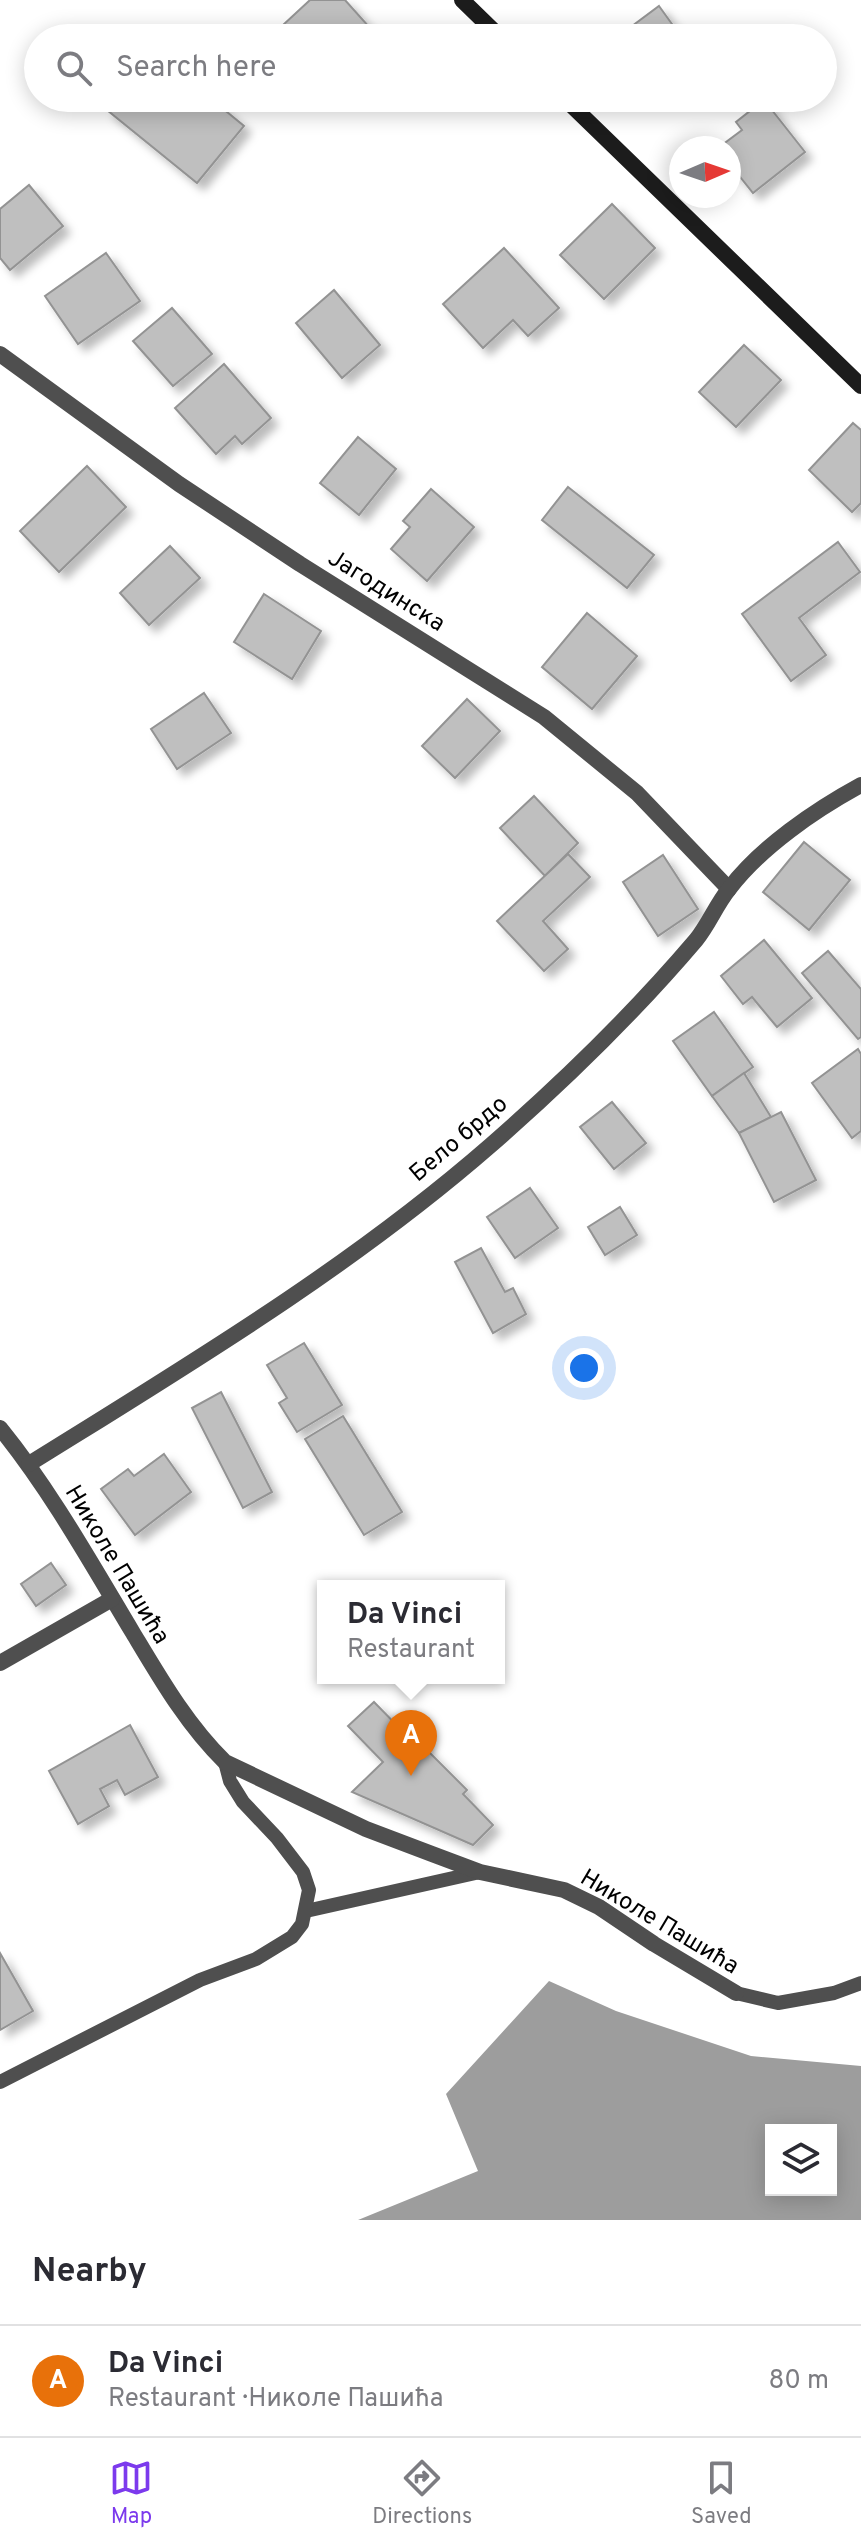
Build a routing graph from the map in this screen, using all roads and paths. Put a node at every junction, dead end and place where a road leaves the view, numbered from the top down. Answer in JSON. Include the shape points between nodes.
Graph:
{"nodes":[{"id":1,"x":462,"y":0,"type":"edge"},
{"id":2,"x":487,"y":24,"type":"edge"},
{"id":3,"x":578,"y":112,"type":"edge"},
{"id":4,"x":0,"y":354,"type":"edge"},
{"id":5,"x":861,"y":386,"type":"edge"},
{"id":6,"x":861,"y":785,"type":"edge"},
{"id":7,"x":729,"y":889,"type":"junction"},
{"id":8,"x":0,"y":1428,"type":"edge"},
{"id":9,"x":29,"y":1464,"type":"junction"},
{"id":10,"x":112,"y":1599,"type":"junction"},
{"id":11,"x":0,"y":1663,"type":"edge"},
{"id":12,"x":225,"y":1762,"type":"junction"},
{"id":13,"x":480,"y":1872,"type":"junction"},
{"id":14,"x":306,"y":1911,"type":"junction"},
{"id":15,"x":861,"y":1983,"type":"edge"},
{"id":16,"x":736,"y":1993,"type":"joint"},
{"id":17,"x":0,"y":2082,"type":"edge"}],
"edges":[{"from":1,"to":2,"type":"street"},
{"from":3,"to":5,"type":"street"},
{"from":4,"to":7,"type":"street","name":"Јагодинска","via":[[179,484],[544,717],[637,793]]},
{"from":6,"to":7,"type":"street","name":"Бело брдо","via":[[776,842]]},
{"from":7,"to":9,"type":"street","name":"Бело брдо","via":[[698,938],[573,1069],[490,1146],[375,1237],[257,1320]]},
{"from":8,"to":9,"type":"street","name":"Николе Пашића"},
{"from":9,"to":10,"type":"street","name":"Николе Пашића"},
{"from":10,"to":11,"type":"street"},
{"from":10,"to":12,"type":"street","name":"Николе Пашића","via":[[166,1688]]},
{"from":12,"to":13,"type":"street","name":"Николе Пашића","via":[[366,1829]]},
{"from":12,"to":14,"type":"lane","name":"Николе Пашића","via":[[243,1802],[303,1872],[309,1890]]},
{"from":13,"to":14,"type":"lane","name":"Николе Пашића"},
{"from":13,"to":16,"type":"street","name":"Николе Пашића","via":[[564,1890]]},
{"from":14,"to":17,"type":"lane","via":[[292,1937],[256,1959],[200,1980]]},
{"from":15,"to":16,"type":"lane","name":"Николе Пашића","via":[[778,2003]]}]}
